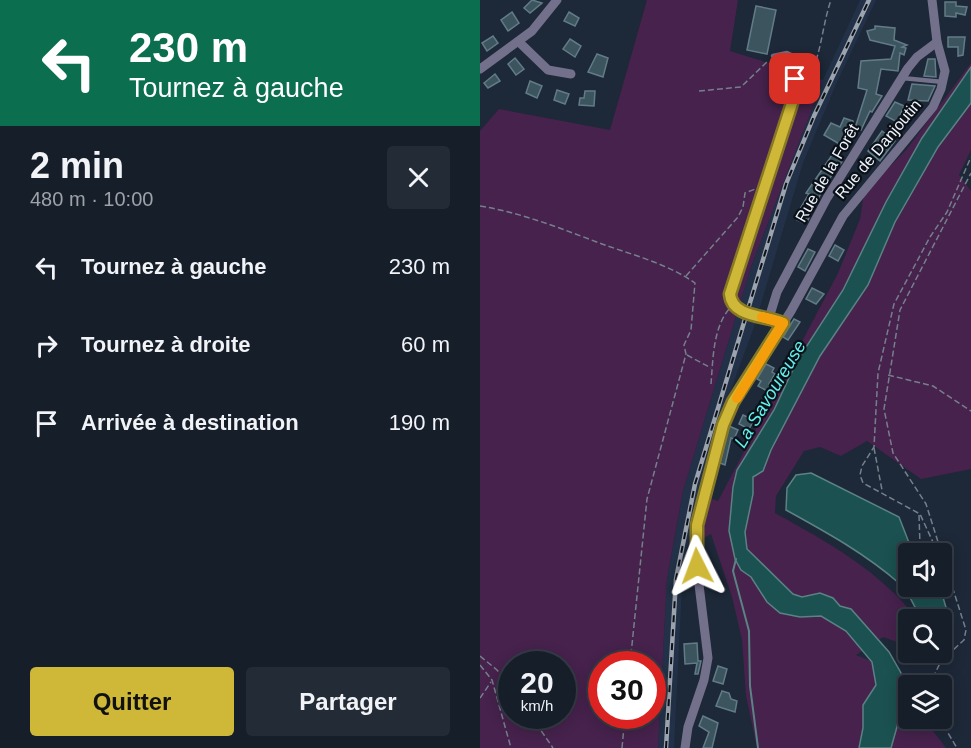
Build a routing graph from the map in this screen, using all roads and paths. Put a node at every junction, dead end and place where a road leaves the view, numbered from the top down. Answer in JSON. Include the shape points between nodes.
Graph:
{"nodes":[{"id":1,"x":557,"y":0,"type":"edge"},
{"id":2,"x":831,"y":0,"type":"edge"},
{"id":3,"x":932,"y":0,"type":"edge"},
{"id":4,"x":519,"y":42,"type":"junction"},
{"id":5,"x":937,"y":42,"type":"junction"},
{"id":6,"x":773,"y":56,"type":"joint"},
{"id":7,"x":480,"y":69,"type":"edge"},
{"id":8,"x":571,"y":74,"type":"dead end"},
{"id":9,"x":902,"y":78,"type":"junction"},
{"id":10,"x":943,"y":82,"type":"junction"},
{"id":11,"x":699,"y":91,"type":"dead end"},
{"id":12,"x":793,"y":100,"type":"junction"},
{"id":13,"x":971,"y":157,"type":"edge"},
{"id":14,"x":971,"y":173,"type":"edge"},
{"id":15,"x":765,"y":187,"type":"junction"},
{"id":16,"x":480,"y":207,"type":"edge"},
{"id":17,"x":685,"y":277,"type":"junction"},
{"id":18,"x":733,"y":305,"type":"junction"},
{"id":19,"x":769,"y":318,"type":"junction"},
{"id":20,"x":783,"y":323,"type":"junction"},
{"id":21,"x":686,"y":354,"type":"junction"},
{"id":22,"x":712,"y":369,"type":"junction"},
{"id":23,"x":888,"y":375,"type":"junction"},
{"id":24,"x":711,"y":384,"type":"dead end"},
{"id":25,"x":971,"y":411,"type":"edge"},
{"id":26,"x":874,"y":447,"type":"junction"},
{"id":27,"x":882,"y":492,"type":"junction"},
{"id":28,"x":920,"y":514,"type":"junction"},
{"id":29,"x":920,"y":543,"type":"edge"},
{"id":30,"x":933,"y":543,"type":"edge"},
{"id":31,"x":631,"y":651,"type":"edge"},
{"id":32,"x":480,"y":656,"type":"edge"},
{"id":33,"x":480,"y":665,"type":"edge"},
{"id":34,"x":498,"y":671,"type":"edge"},
{"id":35,"x":935,"y":675,"type":"edge"},
{"id":36,"x":492,"y":680,"type":"junction"},
{"id":37,"x":480,"y":698,"type":"edge"},
{"id":38,"x":540,"y":729,"type":"edge"},
{"id":39,"x":624,"y":729,"type":"edge"},
{"id":40,"x":946,"y":729,"type":"edge"},
{"id":41,"x":511,"y":748,"type":"edge"},
{"id":42,"x":553,"y":748,"type":"edge"},
{"id":43,"x":622,"y":748,"type":"edge"},
{"id":44,"x":685,"y":748,"type":"edge"},
{"id":45,"x":957,"y":748,"type":"edge"}],
"edges":[{"from":1,"to":4,"type":"street"},
{"from":2,"to":12,"type":"path","via":[[822,26],[822,50]]},
{"from":3,"to":5,"type":"street","name":"Rue de Danjoutin"},
{"from":4,"to":7,"type":"street"},
{"from":4,"to":8,"type":"street","via":[[548,70]]},
{"from":5,"to":9,"type":"street","name":"Rue de la Forêt","via":[[917,57]]},
{"from":5,"to":10,"type":"street","name":"Rue de Danjoutin","via":[[945,71]]},
{"from":6,"to":11,"type":"path","via":[[741,87]]},
{"from":6,"to":12,"type":"lane","via":[[787,53],[797,58]]},
{"from":9,"to":10,"type":"lane"},
{"from":9,"to":19,"type":"street","name":"Rue de la Forêt","via":[[827,198],[777,292]]},
{"from":10,"to":20,"type":"street","name":"Rue de Danjoutin","via":[[924,120],[843,216]]},
{"from":12,"to":15,"type":"lane"},
{"from":13,"to":26,"type":"path","via":[[947,212],[894,304],[878,373]]},
{"from":14,"to":23,"type":"path","via":[[906,295],[896,324]]},
{"from":15,"to":17,"type":"path","via":[[745,193],[738,217]]},
{"from":15,"to":18,"type":"lane","via":[[732,289]]},
{"from":16,"to":17,"type":"path","via":[[548,222]]},
{"from":17,"to":21,"type":"path","via":[[695,283],[692,330],[684,345]]},
{"from":18,"to":19,"type":"lane","via":[[743,312]]},
{"from":18,"to":22,"type":"path","via":[[720,324]]},
{"from":19,"to":20,"type":"street"},
{"from":20,"to":44,"type":"street","name":"Rue de Danjoutin","via":[[725,420],[702,501],[695,546],[708,658]]},
{"from":21,"to":22,"type":"path"},
{"from":21,"to":31,"type":"path","via":[[647,499]]},
{"from":22,"to":24,"type":"path"},
{"from":23,"to":25,"type":"path","via":[[933,386]]},
{"from":23,"to":35,"type":"path","via":[[884,409],[889,440],[901,468],[926,504],[966,630],[964,640],[941,661]]},
{"from":26,"to":27,"type":"path"},
{"from":26,"to":27,"type":"path","via":[[860,476],[863,483]]},
{"from":27,"to":28,"type":"path"},
{"from":28,"to":29,"type":"path"},
{"from":28,"to":30,"type":"path"},
{"from":32,"to":34,"type":"path"},
{"from":33,"to":36,"type":"path"},
{"from":36,"to":37,"type":"path"},
{"from":36,"to":41,"type":"path"},
{"from":38,"to":42,"type":"path"},
{"from":39,"to":43,"type":"path"},
{"from":40,"to":45,"type":"path"}]}
